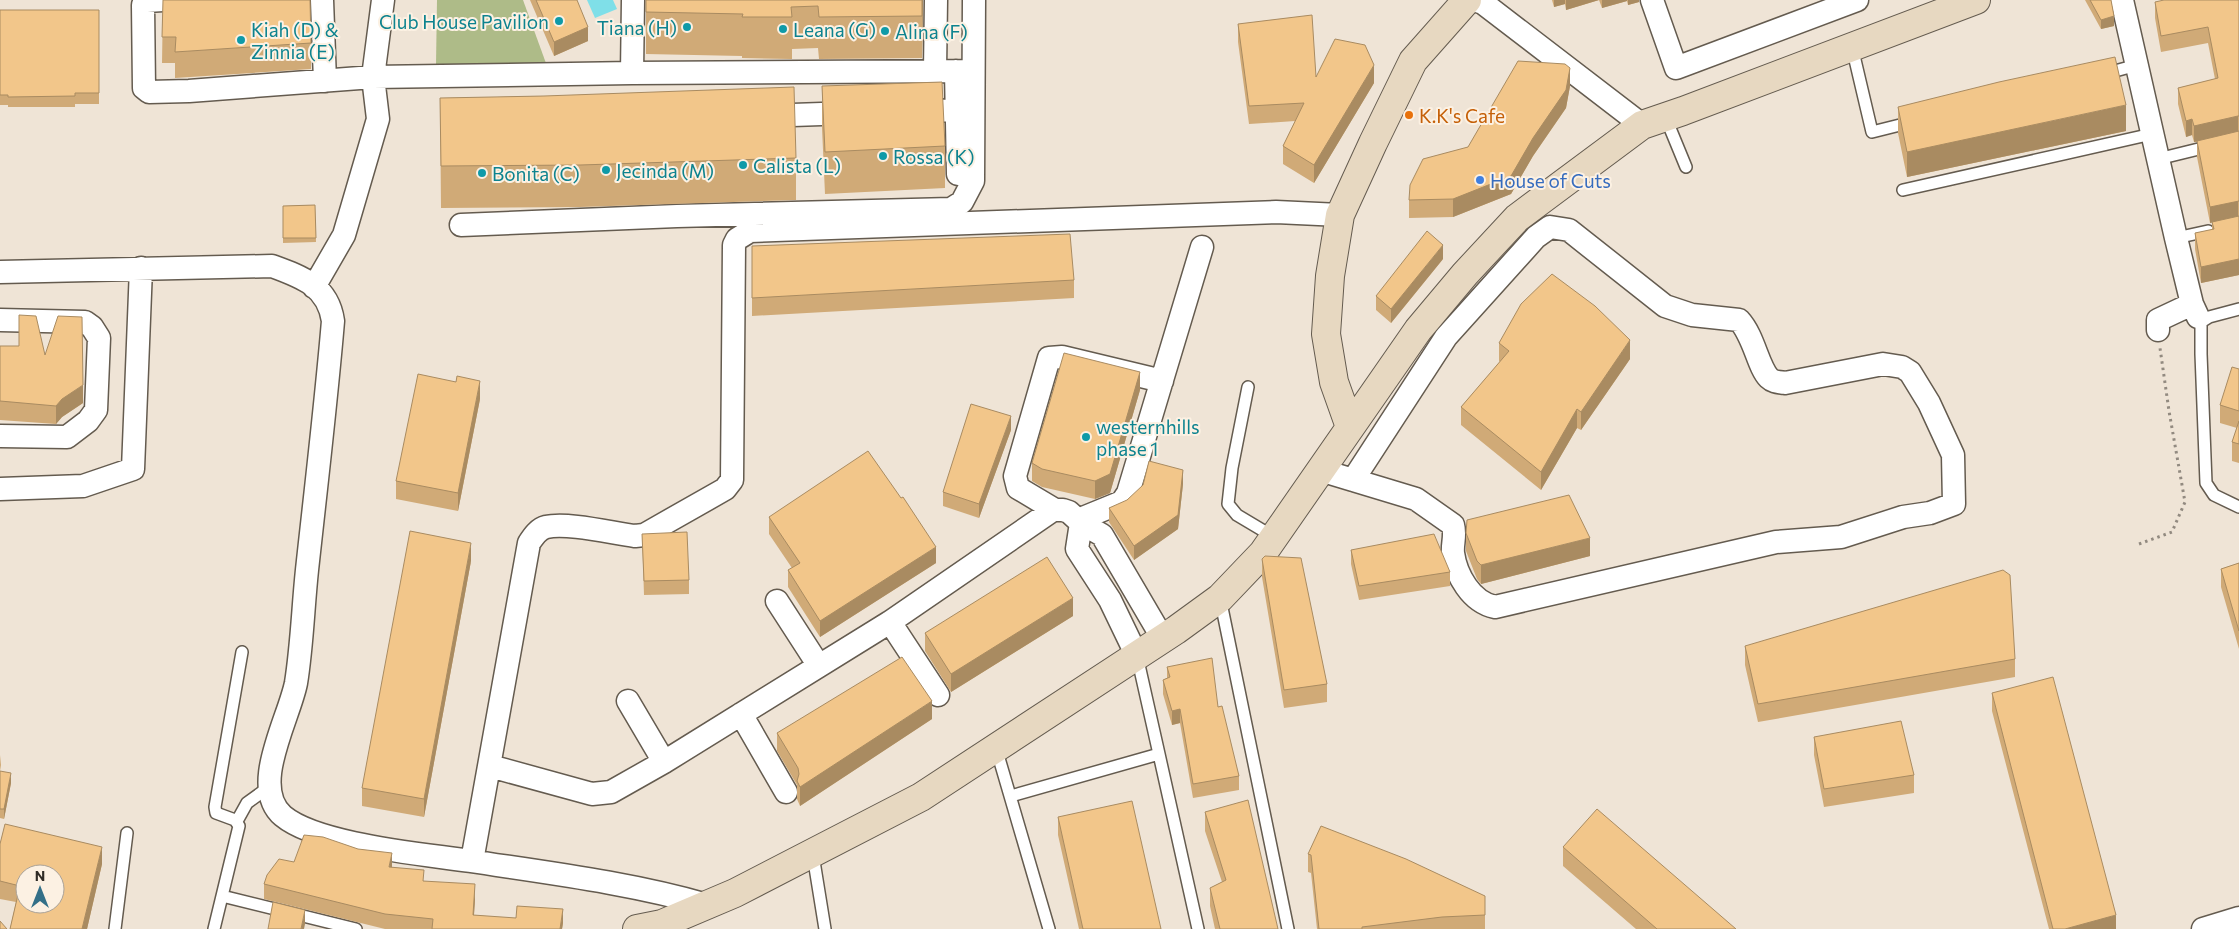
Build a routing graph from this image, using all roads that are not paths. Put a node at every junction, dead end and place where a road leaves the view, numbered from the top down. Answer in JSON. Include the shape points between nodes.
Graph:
{"nodes":[{"id":1,"x":163,"y":0,"type":"edge"},
{"id":2,"x":322,"y":0,"type":"edge"},
{"id":3,"x":383,"y":0,"type":"edge"},
{"id":4,"x":633,"y":0,"type":"edge"},
{"id":5,"x":936,"y":0,"type":"edge"},
{"id":6,"x":974,"y":0,"type":"edge"},
{"id":7,"x":1466,"y":0,"type":"edge"},
{"id":8,"x":1474,"y":0,"type":"edge"},
{"id":9,"x":1652,"y":0,"type":"edge"},
{"id":10,"x":1857,"y":0,"type":"edge"},
{"id":11,"x":1976,"y":0,"type":"edge"},
{"id":12,"x":2122,"y":0,"type":"edge"},
{"id":13,"x":1852,"y":47,"type":"junction"},
{"id":14,"x":2137,"y":65,"type":"junction"},
{"id":15,"x":955,"y":71,"type":"junction"},
{"id":16,"x":632,"y":73,"type":"junction"},
{"id":17,"x":2094,"y":76,"type":"edge"},
{"id":18,"x":373,"y":77,"type":"junction"},
{"id":19,"x":325,"y":82,"type":"junction"},
{"id":20,"x":957,"y":110,"type":"junction"},
{"id":21,"x":740,"y":117,"type":"edge"},
{"id":22,"x":1920,"y":120,"type":"edge"},
{"id":23,"x":1653,"y":121,"type":"junction"},
{"id":24,"x":2152,"y":134,"type":"junction"},
{"id":25,"x":2239,"y":140,"type":"edge"},
{"id":26,"x":2158,"y":159,"type":"junction"},
{"id":27,"x":1686,"y":167,"type":"dead end"},
{"id":28,"x":1903,"y":190,"type":"dead end"},
{"id":29,"x":962,"y":202,"type":"junction"},
{"id":30,"x":1340,"y":215,"type":"junction"},
{"id":31,"x":461,"y":225,"type":"dead end"},
{"id":32,"x":2221,"y":228,"type":"edge"},
{"id":33,"x":2176,"y":238,"type":"junction"},
{"id":34,"x":1202,"y":247,"type":"dead end"},
{"id":35,"x":141,"y":268,"type":"junction"},
{"id":36,"x":0,"y":272,"type":"edge"},
{"id":37,"x":314,"y":287,"type":"junction"},
{"id":38,"x":2239,"y":309,"type":"edge"},
{"id":39,"x":2197,"y":314,"type":"junction"},
{"id":40,"x":0,"y":320,"type":"edge"},
{"id":41,"x":2158,"y":330,"type":"road end"},
{"id":42,"x":1162,"y":381,"type":"junction"},
{"id":43,"x":1248,"y":387,"type":"dead end"},
{"id":44,"x":1350,"y":426,"type":"junction"},
{"id":45,"x":0,"y":436,"type":"edge"},
{"id":46,"x":1320,"y":470,"type":"junction"},
{"id":47,"x":1353,"y":480,"type":"junction"},
{"id":48,"x":0,"y":489,"type":"edge"},
{"id":49,"x":2239,"y":507,"type":"edge"},
{"id":50,"x":1055,"y":510,"type":"junction"},
{"id":51,"x":1079,"y":522,"type":"junction"},
{"id":52,"x":1274,"y":537,"type":"junction"},
{"id":53,"x":1220,"y":598,"type":"junction"},
{"id":54,"x":777,"y":601,"type":"dead end"},
{"id":55,"x":890,"y":622,"type":"junction"},
{"id":56,"x":1163,"y":639,"type":"junction"},
{"id":57,"x":242,"y":652,"type":"dead end"},
{"id":58,"x":1137,"y":656,"type":"junction"},
{"id":59,"x":819,"y":666,"type":"junction"},
{"id":60,"x":938,"y":695,"type":"dead end"},
{"id":61,"x":628,"y":701,"type":"dead end"},
{"id":62,"x":741,"y":714,"type":"junction"},
{"id":63,"x":996,"y":748,"type":"junction"},
{"id":64,"x":1159,"y":754,"type":"junction"},
{"id":65,"x":664,"y":762,"type":"junction"},
{"id":66,"x":490,"y":766,"type":"junction"},
{"id":67,"x":269,"y":787,"type":"junction"},
{"id":68,"x":786,"y":792,"type":"dead end"},
{"id":69,"x":1010,"y":796,"type":"junction"},
{"id":70,"x":237,"y":821,"type":"junction"},
{"id":71,"x":127,"y":833,"type":"dead end"},
{"id":72,"x":813,"y":855,"type":"junction"},
{"id":73,"x":472,"y":861,"type":"junction"},
{"id":74,"x":222,"y":896,"type":"junction"},
{"id":75,"x":707,"y":905,"type":"junction"},
{"id":76,"x":2239,"y":918,"type":"edge"},
{"id":77,"x":654,"y":927,"type":"edge"},
{"id":78,"x":115,"y":929,"type":"edge"},
{"id":79,"x":214,"y":929,"type":"edge"},
{"id":80,"x":356,"y":929,"type":"edge"},
{"id":81,"x":825,"y":929,"type":"edge"},
{"id":82,"x":1049,"y":929,"type":"edge"},
{"id":83,"x":1198,"y":929,"type":"edge"},
{"id":84,"x":1288,"y":929,"type":"edge"},
{"id":85,"x":2204,"y":929,"type":"edge"}],
"edges":[{"from":1,"to":19,"type":"street","via":[[143,4],[146,92]]},
{"from":2,"to":19,"type":"street"},
{"from":3,"to":18,"type":"street"},
{"from":4,"to":16,"type":"street"},
{"from":5,"to":15,"type":"street"},
{"from":6,"to":15,"type":"street"},
{"from":7,"to":30,"type":"street","via":[[1413,61]]},
{"from":8,"to":23,"type":"street","via":[[1483,3]]},
{"from":9,"to":10,"type":"street","via":[[1676,68]]},
{"from":11,"to":13,"type":"street"},
{"from":12,"to":14,"type":"street"},
{"from":13,"to":22,"type":"lane","via":[[1872,132]]},
{"from":13,"to":23,"type":"street"},
{"from":14,"to":17,"type":"lane"},
{"from":14,"to":24,"type":"street"},
{"from":15,"to":16,"type":"street"},
{"from":15,"to":20,"type":"street"},
{"from":15,"to":29,"type":"street","via":[[973,181]]},
{"from":16,"to":18,"type":"street"},
{"from":18,"to":19,"type":"street"},
{"from":18,"to":37,"type":"street","via":[[378,119],[344,235]]},
{"from":20,"to":21,"type":"street"},
{"from":20,"to":29,"type":"street","via":[[958,181]]},
{"from":23,"to":27,"type":"lane"},
{"from":23,"to":44,"type":"street","via":[[1517,218],[1418,330]]},
{"from":24,"to":26,"type":"street"},
{"from":24,"to":28,"type":"lane"},
{"from":25,"to":26,"type":"lane"},
{"from":26,"to":33,"type":"street"},
{"from":29,"to":31,"type":"street","via":[[951,209]]},
{"from":30,"to":44,"type":"street","via":[[1330,276],[1326,334],[1334,382]]},
{"from":30,"to":66,"type":"street","via":[[1276,212],[750,231],[742,235],[734,245],[732,480],[725,489],[644,535],[565,527],[544,528],[535,534],[529,543]]},
{"from":32,"to":33,"type":"lane"},
{"from":33,"to":39,"type":"street"},
{"from":34,"to":42,"type":"street"},
{"from":35,"to":36,"type":"street"},
{"from":35,"to":37,"type":"street","via":[[272,266],[297,275]]},
{"from":35,"to":48,"type":"street","via":[[133,469],[83,486]]},
{"from":37,"to":67,"type":"street","via":[[322,292],[331,306],[330,358],[296,684],[274,751]]},
{"from":38,"to":39,"type":"lane","via":[[2209,317]]},
{"from":39,"to":41,"type":"street","via":[[2158,320]]},
{"from":39,"to":49,"type":"lane","via":[[2206,483],[2214,495]]},
{"from":40,"to":45,"type":"street","via":[[85,322],[99,338],[96,410],[88,422],[67,437]]},
{"from":42,"to":50,"type":"street","via":[[1062,358],[1049,358],[1015,476],[1018,488]]},
{"from":42,"to":51,"type":"street","via":[[1128,493],[1122,502]]},
{"from":43,"to":52,"type":"lane","via":[[1228,504],[1237,515]]},
{"from":44,"to":46,"type":"street"},
{"from":46,"to":47,"type":"street"},
{"from":46,"to":52,"type":"street"},
{"from":47,"to":47,"type":"street","via":[[1446,337],[1536,237],[1550,226],[1568,230],[1665,306],[1692,315],[1739,320],[1747,328],[1766,374],[1773,381],[1784,383],[1883,364],[1892,364],[1910,372],[1929,403],[1953,455],[1954,504],[1841,537],[1776,542],[1495,607],[1479,600],[1462,580],[1453,551],[1453,525],[1416,499]]},
{"from":50,"to":51,"type":"street","via":[[1069,512]]},
{"from":50,"to":55,"type":"street"},
{"from":51,"to":56,"type":"street","via":[[1102,535]]},
{"from":51,"to":58,"type":"street","via":[[1077,549],[1110,600]]},
{"from":52,"to":53,"type":"street"},
{"from":53,"to":56,"type":"street"},
{"from":53,"to":84,"type":"lane"},
{"from":54,"to":59,"type":"street"},
{"from":55,"to":59,"type":"street"},
{"from":55,"to":60,"type":"street"},
{"from":56,"to":58,"type":"street"},
{"from":57,"to":70,"type":"lane","via":[[214,807],[219,814]]},
{"from":58,"to":63,"type":"street"},
{"from":58,"to":64,"type":"lane"},
{"from":59,"to":62,"type":"street"},
{"from":61,"to":65,"type":"street"},
{"from":62,"to":65,"type":"street"},
{"from":62,"to":68,"type":"street"},
{"from":63,"to":69,"type":"lane"},
{"from":63,"to":72,"type":"street","via":[[921,797]]},
{"from":64,"to":69,"type":"lane"},
{"from":64,"to":83,"type":"lane"},
{"from":65,"to":66,"type":"street","via":[[602,794]]},
{"from":66,"to":73,"type":"street"},
{"from":67,"to":70,"type":"lane","via":[[247,803]]},
{"from":67,"to":73,"type":"street","via":[[270,799],[283,816],[308,830],[391,850]]},
{"from":69,"to":82,"type":"lane"},
{"from":70,"to":74,"type":"lane","via":[[238,830]]},
{"from":71,"to":78,"type":"lane"},
{"from":72,"to":75,"type":"street"},
{"from":72,"to":81,"type":"lane"},
{"from":73,"to":75,"type":"street","via":[[672,895]]},
{"from":74,"to":79,"type":"lane"},
{"from":74,"to":80,"type":"lane"},
{"from":75,"to":77,"type":"street"},
{"from":76,"to":85,"type":"street"}]}
